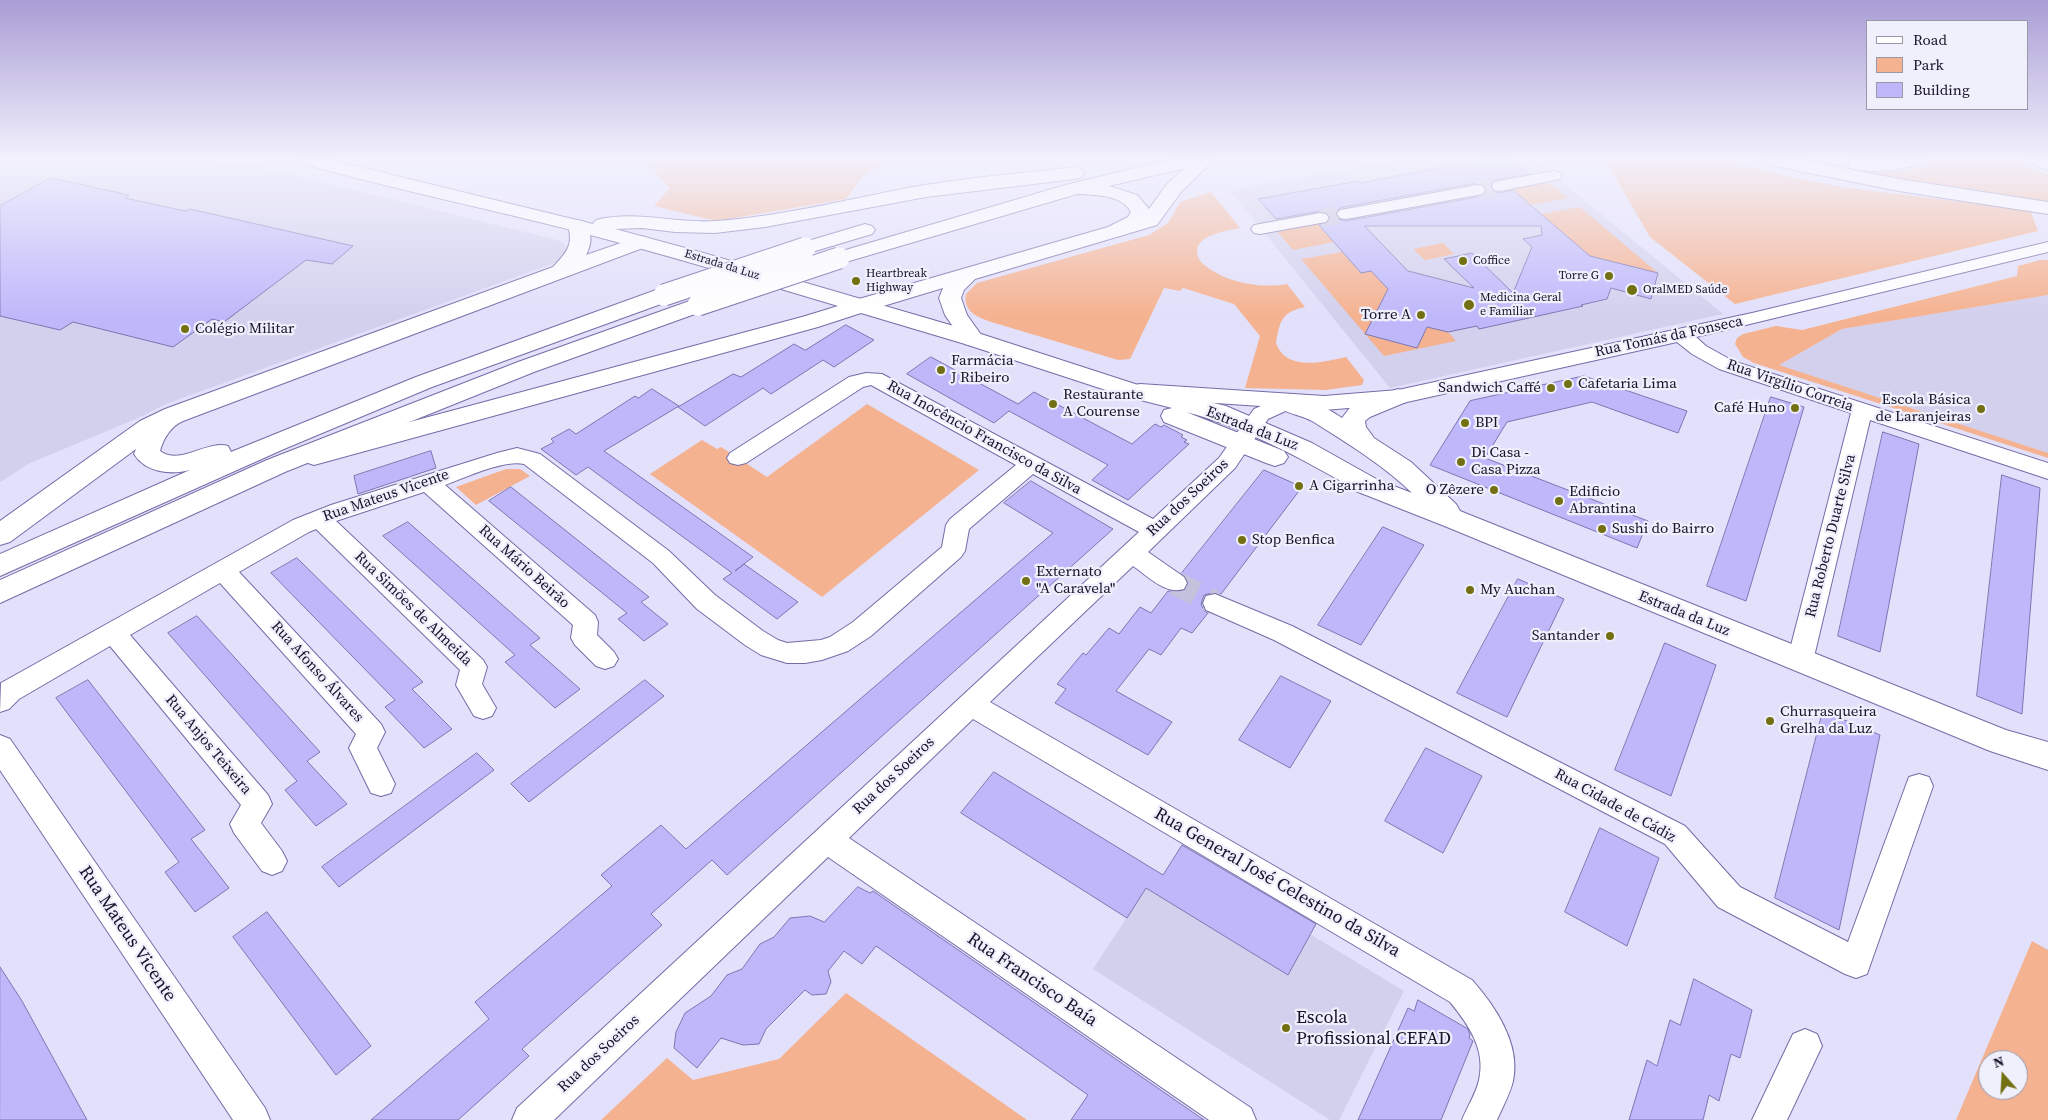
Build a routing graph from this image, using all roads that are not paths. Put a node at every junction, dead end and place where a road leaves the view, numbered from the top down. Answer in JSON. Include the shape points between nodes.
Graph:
{"nodes":[{"id":1,"x":520,"y":212,"type":"edge"},
{"id":2,"x":808,"y":212,"type":"edge"},
{"id":3,"x":978,"y":212,"type":"edge"},
{"id":4,"x":1141,"y":212,"type":"edge"},
{"id":5,"x":1156,"y":212,"type":"edge"},
{"id":6,"x":1355,"y":212,"type":"edge"},
{"id":7,"x":1346,"y":214,"type":"tunnel mouth"},
{"id":8,"x":1320,"y":218,"type":"tunnel mouth"},
{"id":9,"x":884,"y":224,"type":"dead end"},
{"id":10,"x":578,"y":226,"type":"junction"},
{"id":11,"x":1260,"y":229,"type":"dead end"},
{"id":12,"x":1115,"y":231,"type":"junction"},
{"id":13,"x":641,"y":242,"type":"junction"},
{"id":14,"x":2048,"y":247,"type":"edge"},
{"id":15,"x":562,"y":270,"type":"junction"},
{"id":16,"x":969,"y":274,"type":"junction"},
{"id":17,"x":860,"y":306,"type":"junction"},
{"id":18,"x":1681,"y":335,"type":"junction"},
{"id":19,"x":974,"y":339,"type":"junction"},
{"id":20,"x":1129,"y":390,"type":"junction"},
{"id":21,"x":1398,"y":397,"type":"junction"},
{"id":22,"x":1287,"y":402,"type":"junction"},
{"id":23,"x":1862,"y":411,"type":"junction"},
{"id":24,"x":174,"y":415,"type":"junction"},
{"id":25,"x":1247,"y":435,"type":"junction"},
{"id":26,"x":1365,"y":444,"type":"junction"},
{"id":27,"x":276,"y":455,"type":"junction"},
{"id":28,"x":738,"y":458,"type":"dead end"},
{"id":29,"x":1031,"y":464,"type":"junction"},
{"id":30,"x":2048,"y":471,"type":"edge"},
{"id":31,"x":428,"y":482,"type":"junction"},
{"id":32,"x":319,"y":518,"type":"junction"},
{"id":33,"x":1456,"y":520,"type":"junction"},
{"id":34,"x":1154,"y":530,"type":"junction"},
{"id":35,"x":0,"y":535,"type":"edge"},
{"id":36,"x":1131,"y":552,"type":"junction"},
{"id":37,"x":0,"y":566,"type":"edge"},
{"id":38,"x":224,"y":570,"type":"junction"},
{"id":39,"x":1175,"y":583,"type":"tunnel mouth"},
{"id":40,"x":0,"y":592,"type":"edge"},
{"id":41,"x":1215,"y":603,"type":"tunnel mouth"},
{"id":42,"x":113,"y":632,"type":"junction"},
{"id":43,"x":605,"y":659,"type":"dead end"},
{"id":44,"x":1800,"y":661,"type":"junction"},
{"id":45,"x":0,"y":701,"type":"edge"},
{"id":46,"x":970,"y":704,"type":"junction"},
{"id":47,"x":483,"y":708,"type":"dead end"},
{"id":48,"x":2002,"y":742,"type":"junction"},
{"id":49,"x":2048,"y":756,"type":"edge"},
{"id":50,"x":5,"y":766,"type":"edge"},
{"id":51,"x":2048,"y":766,"type":"edge"},
{"id":52,"x":381,"y":784,"type":"dead end"},
{"id":53,"x":1918,"y":786,"type":"dead end"},
{"id":54,"x":826,"y":839,"type":"junction"},
{"id":55,"x":272,"y":861,"type":"dead end"},
{"id":56,"x":1805,"y":1046,"type":"dead end"},
{"id":57,"x":254,"y":1120,"type":"edge"},
{"id":58,"x":530,"y":1120,"type":"edge"},
{"id":59,"x":1238,"y":1120,"type":"edge"},
{"id":60,"x":1479,"y":1120,"type":"edge"},
{"id":61,"x":1770,"y":1120,"type":"edge"}],
"edges":[{"from":1,"to":10,"type":"main road","name":"Estrada da Luz"},
{"from":2,"to":10,"type":"main road","via":[[716,227],[642,222]]},
{"from":3,"to":27,"type":"main road","bridge":true,"via":[[698,304]]},
{"from":4,"to":12,"type":"main road","via":[[1136,221]]},
{"from":5,"to":12,"type":"main road","via":[[1150,221],[1136,228]]},
{"from":6,"to":7,"type":"street"},
{"from":8,"to":11,"type":"street"},
{"from":9,"to":27,"type":"main road","bridge":true,"via":[[664,295],[424,382]]},
{"from":10,"to":13,"type":"main road","name":"Estrada da Luz"},
{"from":10,"to":15,"type":"main road","via":[[582,236],[581,247]]},
{"from":12,"to":16,"type":"main road"},
{"from":13,"to":15,"type":"main road"},
{"from":13,"to":17,"type":"main road","name":"Estrada da Luz"},
{"from":14,"to":18,"type":"street","name":"Rua Tomás da Fonseca"},
{"from":15,"to":24,"type":"main road"},
{"from":16,"to":17,"type":"main road"},
{"from":16,"to":19,"type":"main road","via":[[954,288],[950,298],[956,315]]},
{"from":17,"to":19,"type":"main road","name":"Estrada da Luz"},
{"from":17,"to":27,"type":"main road","via":[[810,322]]},
{"from":18,"to":21,"type":"street","name":"Rua Tomás da Fonseca"},
{"from":18,"to":23,"type":"street","name":"Rua Virgílio Correia","via":[[1726,365]]},
{"from":19,"to":20,"type":"main road","name":"Estrada da Luz"},
{"from":20,"to":22,"type":"street","name":"Rua Tomás da Fonseca"},
{"from":20,"to":25,"type":"main road","name":"Estrada da Luz","via":[[1164,413]]},
{"from":21,"to":22,"type":"street","name":"Rua Tomás da Fonseca","via":[[1328,403]]},
{"from":21,"to":26,"type":"main road","via":[[1361,411],[1353,419],[1354,428]]},
{"from":22,"to":25,"type":"street","name":"Rua Tomás da Fonseca","via":[[1261,414]]},
{"from":22,"to":26,"type":"main road","via":[[1318,414]]},
{"from":23,"to":30,"type":"street","name":"Rua Virgílio Correia"},
{"from":23,"to":44,"type":"street","name":"Rua Roberto Duarte Silva"},
{"from":24,"to":27,"type":"main road","via":[[149,442],[148,454],[155,461],[190,463],[230,448]]},
{"from":24,"to":35,"type":"main road","via":[[149,427]]},
{"from":25,"to":33,"type":"main road","name":"Estrada da Luz","via":[[1292,464],[1368,485]]},
{"from":25,"to":34,"type":"street","name":"Rua dos Soeiros","via":[[1227,463]]},
{"from":26,"to":33,"type":"main road","via":[[1402,468]]},
{"from":27,"to":37,"type":"main road"},
{"from":27,"to":40,"type":"main road"},
{"from":28,"to":29,"type":"street","name":"Rua Inocêncio Francisco da Silva","via":[[856,382],[869,378]]},
{"from":29,"to":31,"type":"street","name":"Rua Mateus Vicente","via":[[958,525],[953,551],[850,638],[822,650],[805,653],[787,653],[754,638],[706,602],[661,557],[532,459],[507,457]]},
{"from":29,"to":34,"type":"street","name":"Rua Inocêncio Francisco da Silva"},
{"from":31,"to":32,"type":"street","name":"Rua Mateus Vicente"},
{"from":31,"to":43,"type":"street","name":"Rua Mário Beirão","via":[[586,622],[584,638]]},
{"from":32,"to":38,"type":"street","name":"Rua Mateus Vicente"},
{"from":32,"to":47,"type":"street","name":"Rua Simões de Almeida","via":[[474,667],[469,685]]},
{"from":33,"to":44,"type":"main road","name":"Estrada da Luz"},
{"from":34,"to":36,"type":"street","name":"Rua dos Soeiros"},
{"from":36,"to":39,"type":"street"},
{"from":36,"to":46,"type":"street","name":"Rua dos Soeiros"},
{"from":38,"to":42,"type":"street","name":"Rua Mateus Vicente"},
{"from":38,"to":52,"type":"street","name":"Rua Afonso Álvares","via":[[371,732],[363,748]]},
{"from":41,"to":53,"type":"street","name":"Rua Cidade de Cádiz","via":[[1283,633],[1675,835],[1729,897],[1856,963]]},
{"from":42,"to":45,"type":"street","name":"Rua Mateus Vicente","via":[[10,691]]},
{"from":42,"to":55,"type":"street","name":"Rua Anjos Teixeira","via":[[258,804],[244,824]]},
{"from":44,"to":48,"type":"main road","name":"Estrada da Luz"},
{"from":46,"to":54,"type":"street","name":"Rua dos Soeiros"},
{"from":46,"to":60,"type":"street","name":"Rua General José Celestino da Silva","via":[[1461,991],[1476,1007],[1496,1056],[1496,1081]]},
{"from":48,"to":49,"type":"main road","name":"Estrada da Luz"},
{"from":48,"to":51,"type":"main road","name":"Estrada da Luz"},
{"from":50,"to":57,"type":"street","name":"Rua Mateus Vicente"},
{"from":54,"to":58,"type":"street","name":"Rua dos Soeiros"},
{"from":54,"to":59,"type":"street","name":"Rua Francisco Baía"},
{"from":56,"to":61,"type":"street"}]}
